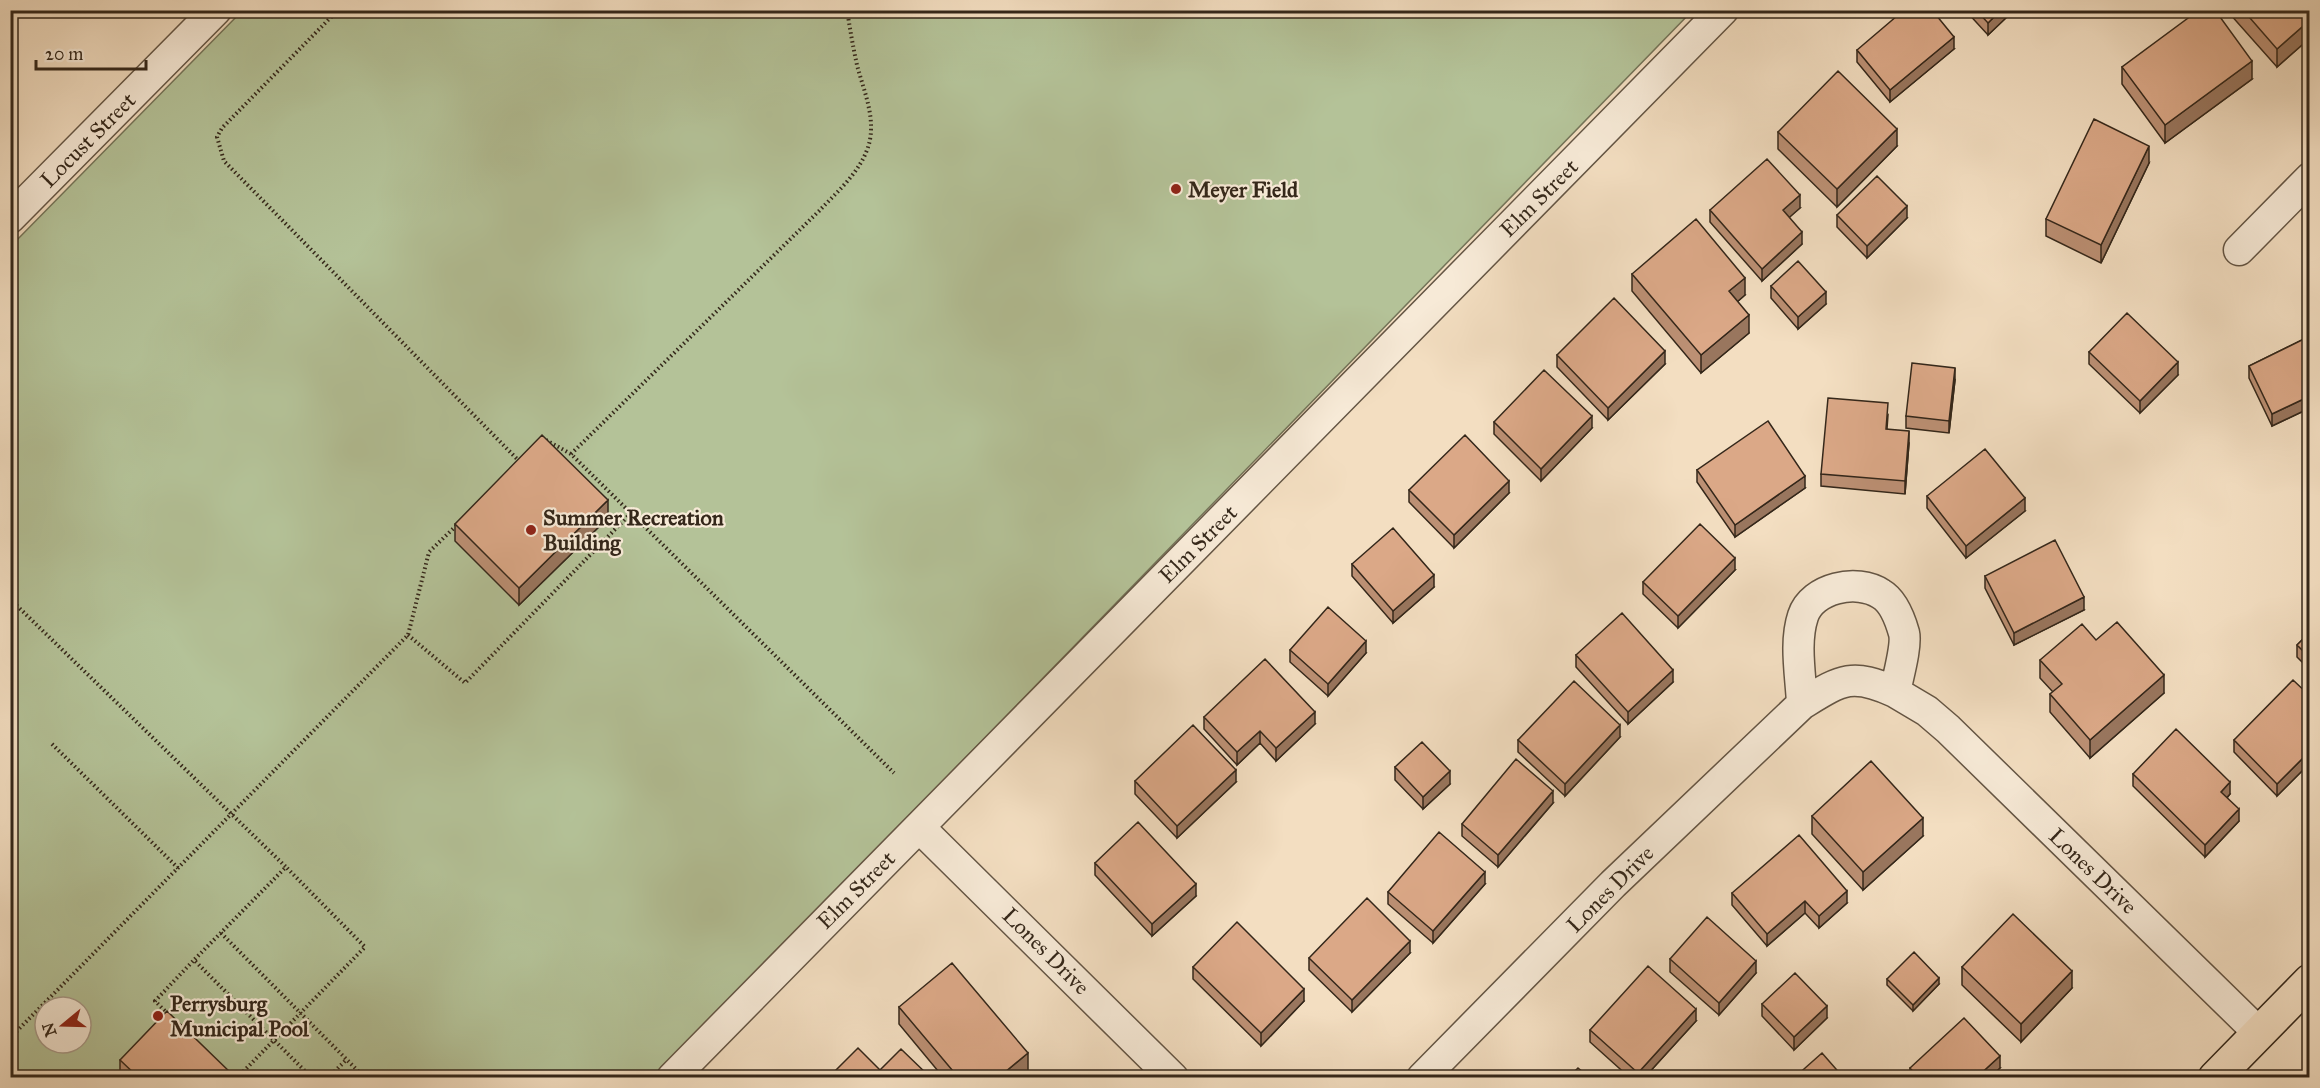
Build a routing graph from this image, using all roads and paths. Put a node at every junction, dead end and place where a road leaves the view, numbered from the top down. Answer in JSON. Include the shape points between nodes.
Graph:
{"nodes":[{"id":1,"x":216,"y":10,"type":"edge"},
{"id":2,"x":338,"y":10,"type":"edge"},
{"id":3,"x":847,"y":10,"type":"edge"},
{"id":4,"x":1723,"y":10,"type":"edge"},
{"id":5,"x":2310,"y":178,"type":"edge"},
{"id":6,"x":10,"y":218,"type":"edge"},
{"id":7,"x":2239,"y":250,"type":"dead end"},
{"id":8,"x":537,"y":447,"type":"edge"},
{"id":9,"x":571,"y":454,"type":"junction"},
{"id":10,"x":529,"y":455,"type":"edge"},
{"id":11,"x":521,"y":463,"type":"junction"},
{"id":12,"x":513,"y":471,"type":"edge"},
{"id":13,"x":632,"y":512,"type":"junction"},
{"id":14,"x":463,"y":520,"type":"edge"},
{"id":15,"x":10,"y":598,"type":"edge"},
{"id":16,"x":408,"y":635,"type":"junction"},
{"id":17,"x":1895,"y":692,"type":"junction"},
{"id":18,"x":1802,"y":704,"type":"junction"},
{"id":19,"x":52,"y":744,"type":"dead end"},
{"id":20,"x":894,"y":773,"type":"dead end"},
{"id":21,"x":231,"y":814,"type":"junction"},
{"id":22,"x":919,"y":827,"type":"junction"},
{"id":23,"x":286,"y":867,"type":"junction"},
{"id":24,"x":178,"y":868,"type":"junction"},
{"id":25,"x":221,"y":933,"type":"junction"},
{"id":26,"x":194,"y":960,"type":"junction"},
{"id":27,"x":2310,"y":981,"type":"edge"},
{"id":28,"x":300,"y":1012,"type":"junction"},
{"id":29,"x":171,"y":1016,"type":"edge"},
{"id":30,"x":2259,"y":1033,"type":"junction"},
{"id":31,"x":10,"y":1038,"type":"edge"},
{"id":32,"x":274,"y":1040,"type":"junction"},
{"id":33,"x":347,"y":1059,"type":"junction"},
{"id":34,"x":237,"y":1077,"type":"edge"},
{"id":35,"x":312,"y":1077,"type":"edge"},
{"id":36,"x":328,"y":1077,"type":"edge"},
{"id":37,"x":365,"y":1077,"type":"edge"},
{"id":38,"x":672,"y":1077,"type":"edge"},
{"id":39,"x":1173,"y":1077,"type":"edge"},
{"id":40,"x":1422,"y":1077,"type":"edge"},
{"id":41,"x":2215,"y":1077,"type":"edge"}],
"edges":[{"from":1,"to":6,"type":"street","name":"Locust Street"},
{"from":2,"to":11,"type":"path","via":[[222,128],[217,137],[224,161]]},
{"from":3,"to":9,"type":"path","via":[[869,109],[872,130],[867,150],[850,177],[819,211]]},
{"from":4,"to":22,"type":"street","name":"Elm Street"},
{"from":5,"to":7,"type":"street"},
{"from":8,"to":9,"type":"path","via":[[545,440]]},
{"from":9,"to":13,"type":"path"},
{"from":10,"to":11,"type":"path"},
{"from":11,"to":12,"type":"path"},
{"from":13,"to":16,"type":"path","via":[[465,683]]},
{"from":13,"to":20,"type":"path"},
{"from":14,"to":16,"type":"path","via":[[429,552]]},
{"from":15,"to":21,"type":"path"},
{"from":16,"to":21,"type":"path"},
{"from":17,"to":18,"type":"street","name":"Lones Drive","via":[[1858,679],[1838,682]]},
{"from":17,"to":18,"type":"street","via":[[1905,636],[1896,611],[1881,594],[1851,584],[1818,595],[1803,615],[1799,644]]},
{"from":17,"to":30,"type":"street","name":"Lones Drive","via":[[1948,729]]},
{"from":18,"to":40,"type":"street","name":"Lones Drive","via":[[1613,884]]},
{"from":19,"to":24,"type":"path"},
{"from":21,"to":23,"type":"path"},
{"from":21,"to":24,"type":"path"},
{"from":22,"to":38,"type":"street","name":"Elm Street"},
{"from":22,"to":39,"type":"street","name":"Lones Drive"},
{"from":23,"to":25,"type":"path"},
{"from":23,"to":28,"type":"path","via":[[365,947]]},
{"from":24,"to":31,"type":"path"},
{"from":25,"to":26,"type":"path"},
{"from":25,"to":28,"type":"path"},
{"from":26,"to":29,"type":"path","via":[[155,1001]]},
{"from":26,"to":32,"type":"path"},
{"from":27,"to":30,"type":"main road"},
{"from":28,"to":32,"type":"path"},
{"from":28,"to":33,"type":"path"},
{"from":30,"to":41,"type":"main road"},
{"from":32,"to":34,"type":"path"},
{"from":32,"to":35,"type":"path"},
{"from":33,"to":36,"type":"path"},
{"from":33,"to":37,"type":"path"}]}
